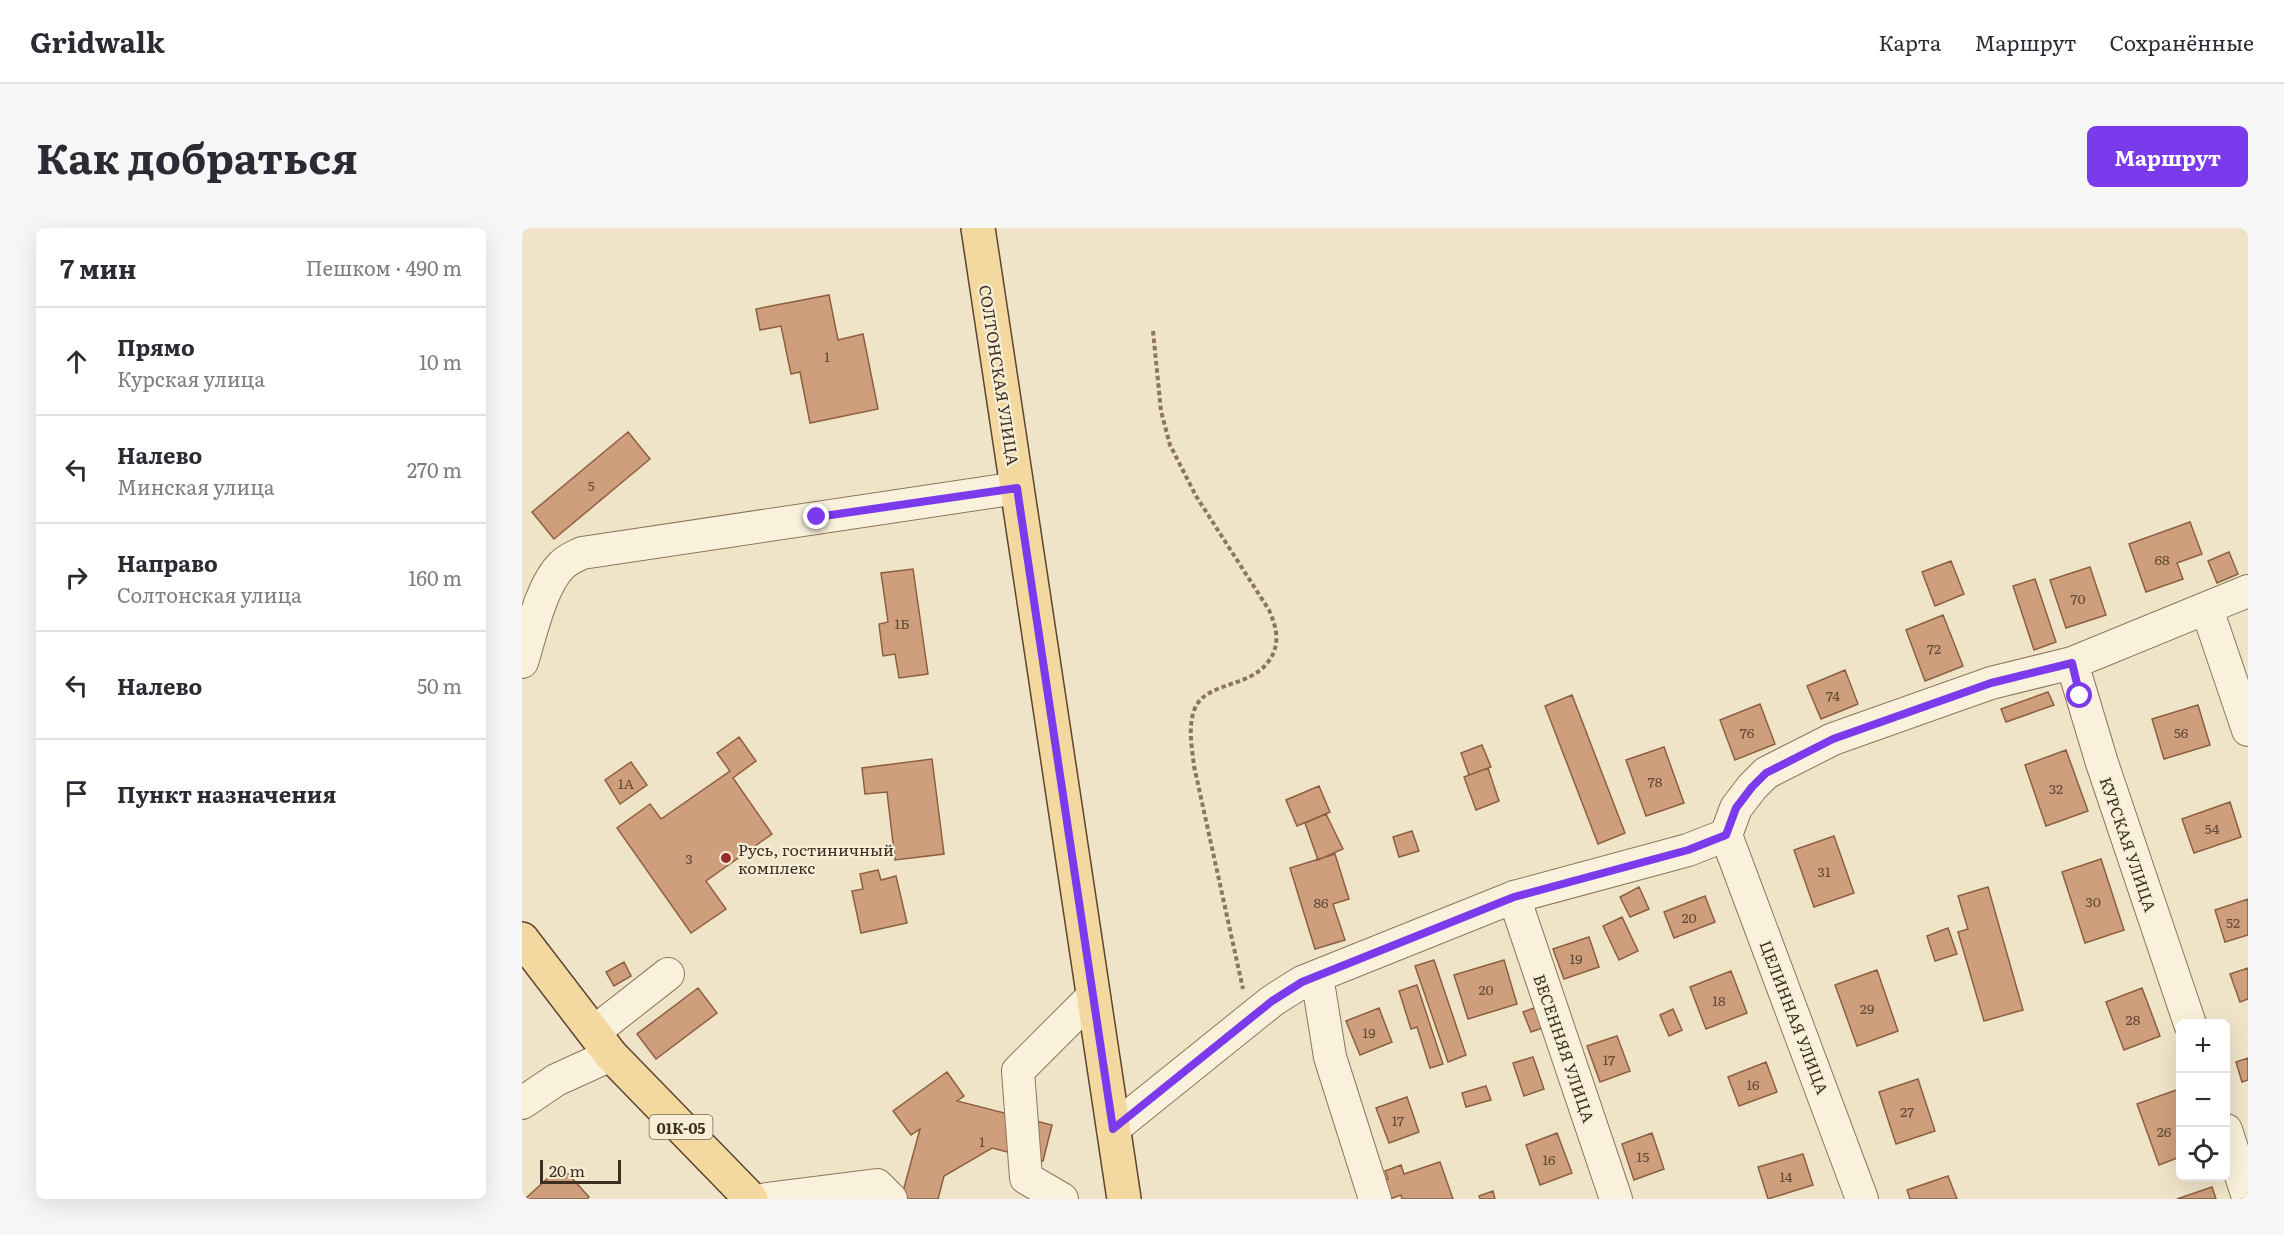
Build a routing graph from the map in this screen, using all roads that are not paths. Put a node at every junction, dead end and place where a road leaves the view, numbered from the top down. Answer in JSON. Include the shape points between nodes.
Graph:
{"nodes":[{"id":1,"x":978,"y":228,"type":"edge"},
{"id":2,"x":1017,"y":488,"type":"junction"},
{"id":3,"x":2248,"y":591,"type":"edge"},
{"id":4,"x":2206,"y":609,"type":"junction"},
{"id":5,"x":522,"y":662,"type":"edge"},
{"id":6,"x":2072,"y":663,"type":"junction"},
{"id":7,"x":2248,"y":730,"type":"edge"},
{"id":8,"x":1726,"y":835,"type":"junction"},
{"id":9,"x":1514,"y":897,"type":"junction"},
{"id":10,"x":522,"y":939,"type":"edge"},
{"id":11,"x":668,"y":974,"type":"dead end"},
{"id":12,"x":1317,"y":976,"type":"junction"},
{"id":13,"x":1093,"y":996,"type":"junction"},
{"id":14,"x":2189,"y":1019,"type":"edge"},
{"id":15,"x":602,"y":1044,"type":"junction"},
{"id":16,"x":522,"y":1103,"type":"edge"},
{"id":17,"x":1113,"y":1129,"type":"junction"},
{"id":18,"x":2230,"y":1142,"type":"edge"},
{"id":19,"x":2248,"y":1197,"type":"edge"},
{"id":20,"x":751,"y":1199,"type":"edge"},
{"id":21,"x":766,"y":1199,"type":"edge"},
{"id":22,"x":891,"y":1199,"type":"edge"},
{"id":23,"x":1062,"y":1199,"type":"edge"},
{"id":24,"x":1124,"y":1199,"type":"edge"},
{"id":25,"x":1375,"y":1199,"type":"edge"},
{"id":26,"x":1616,"y":1199,"type":"edge"},
{"id":27,"x":1862,"y":1199,"type":"edge"}],
"edges":[{"from":1,"to":2,"type":"main road","name":"СОЛТОНСКАЯ УЛИЦА"},
{"from":2,"to":5,"type":"street","via":[[582,553],[559,567],[546,590]]},
{"from":2,"to":13,"type":"main road","name":"СОЛТОНСКАЯ УЛИЦА"},
{"from":3,"to":4,"type":"street"},
{"from":4,"to":6,"type":"street"},
{"from":4,"to":7,"type":"street"},
{"from":6,"to":8,"type":"street","via":[[1991,683],[1822,744],[1766,773],[1736,808]]},
{"from":6,"to":14,"type":"street","name":"КУРСКАЯ УЛИЦА"},
{"from":8,"to":9,"type":"street","via":[[1688,850]]},
{"from":8,"to":27,"type":"street","name":"ЦЕЛИННАЯ УЛИЦА"},
{"from":9,"to":12,"type":"street"},
{"from":9,"to":26,"type":"street","name":"ВЕСЕННЯЯ УЛИЦА"},
{"from":10,"to":15,"type":"main road","number":"01К-05"},
{"from":11,"to":15,"type":"street"},
{"from":12,"to":17,"type":"street","via":[[1288,990]]},
{"from":12,"to":25,"type":"street","via":[[1330,1057]]},
{"from":13,"to":17,"type":"main road","name":"СОЛТОНСКАЯ УЛИЦА"},
{"from":13,"to":23,"type":"street","via":[[1018,1071],[1026,1178]]},
{"from":15,"to":16,"type":"street"},
{"from":15,"to":20,"type":"main road","number":"01К-05"},
{"from":17,"to":24,"type":"main road","name":"СОЛТОНСКАЯ УЛИЦА"},
{"from":18,"to":19,"type":"street"},
{"from":21,"to":22,"type":"street","via":[[877,1185]]}]}
